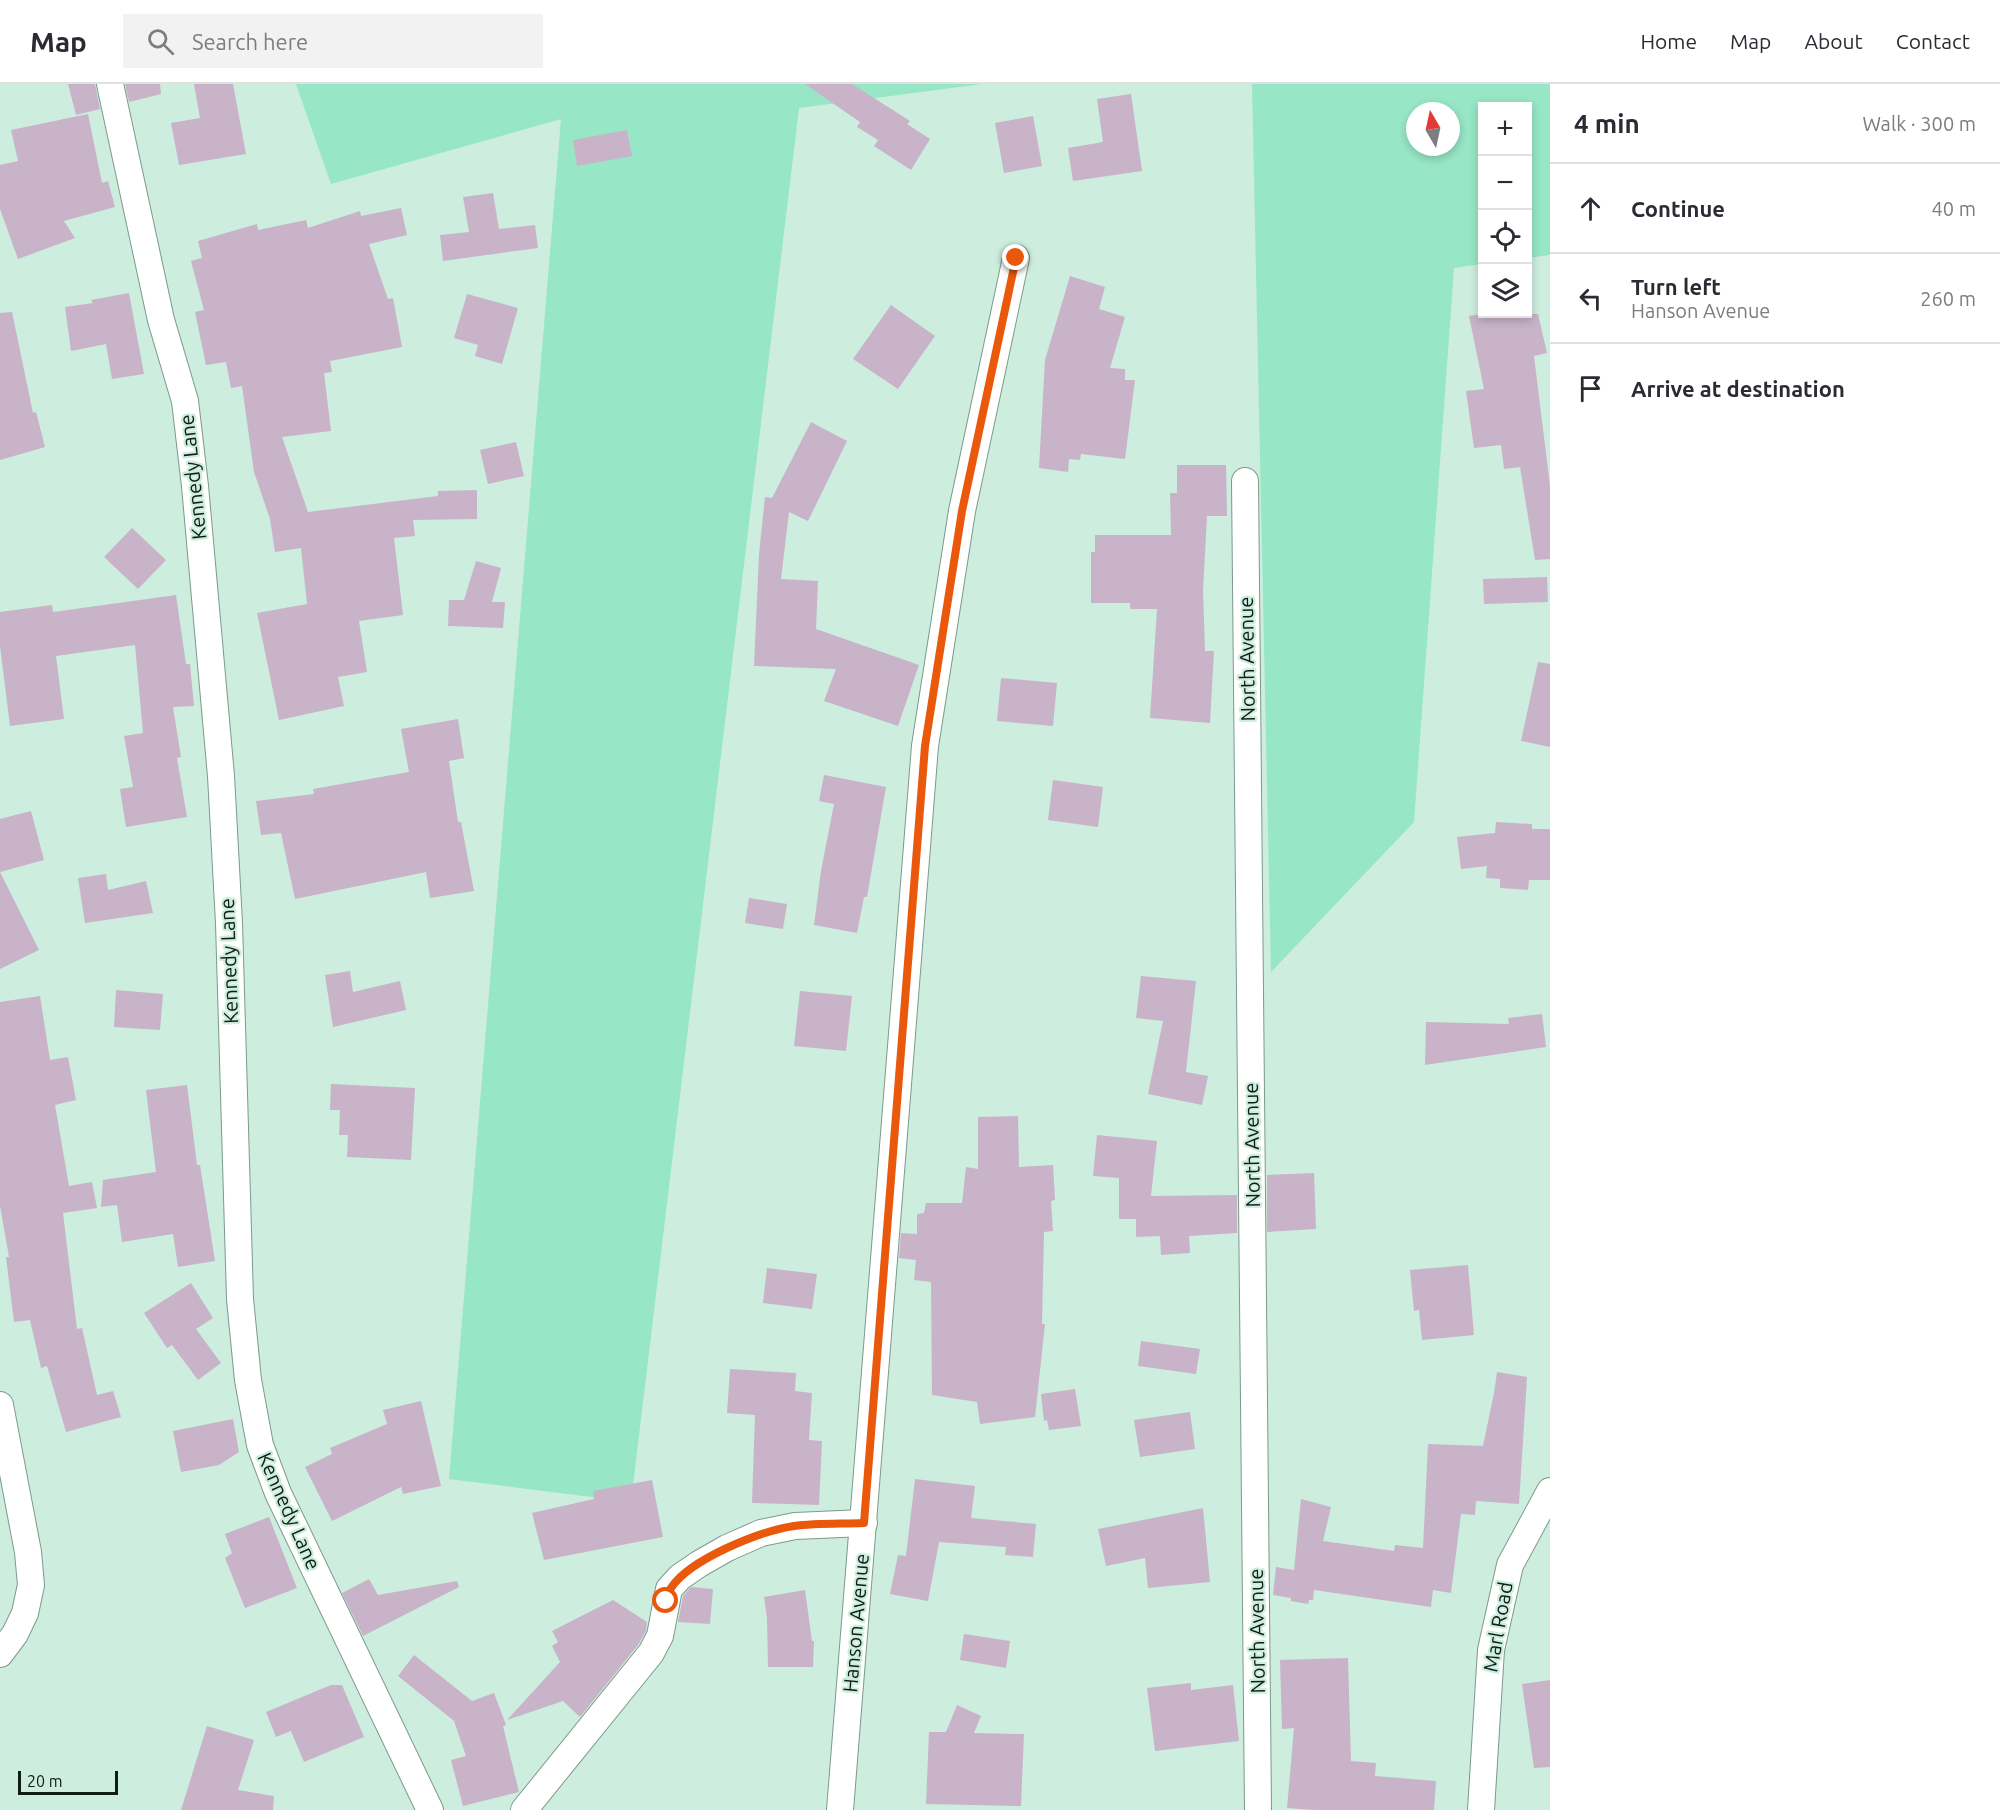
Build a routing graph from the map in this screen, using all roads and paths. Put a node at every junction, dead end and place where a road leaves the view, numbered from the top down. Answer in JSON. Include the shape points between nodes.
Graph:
{"nodes":[{"id":1,"x":110,"y":84,"type":"edge"},
{"id":2,"x":1016,"y":258,"type":"dead end"},
{"id":3,"x":1245,"y":481,"type":"dead end"},
{"id":4,"x":0,"y":1405,"type":"edge"},
{"id":5,"x":1550,"y":1491,"type":"edge"},
{"id":6,"x":864,"y":1523,"type":"junction"},
{"id":7,"x":0,"y":1654,"type":"edge"},
{"id":8,"x":430,"y":1810,"type":"edge"},
{"id":9,"x":524,"y":1810,"type":"edge"},
{"id":10,"x":840,"y":1810,"type":"edge"},
{"id":11,"x":1258,"y":1810,"type":"edge"},
{"id":12,"x":1481,"y":1810,"type":"edge"}],
"edges":[{"from":1,"to":8,"type":"street","name":"Kennedy Lane","via":[[161,320],[185,401],[195,486],[221,776],[240,1299],[248,1380],[260,1445],[278,1493]]},
{"from":2,"to":6,"type":"street","name":"Hanson Avenue","via":[[962,511],[925,746]]},
{"from":3,"to":11,"type":"street","name":"North Avenue"},
{"from":4,"to":7,"type":"street","via":[[31,1585],[25,1612]]},
{"from":5,"to":12,"type":"street","name":"Marl Road","via":[[1510,1565],[1491,1650]]},
{"from":6,"to":9,"type":"street","via":[[795,1526],[761,1533],[727,1548],[680,1577],[669,1589],[660,1636],[651,1653]]},
{"from":6,"to":10,"type":"street","name":"Hanson Avenue"}]}
